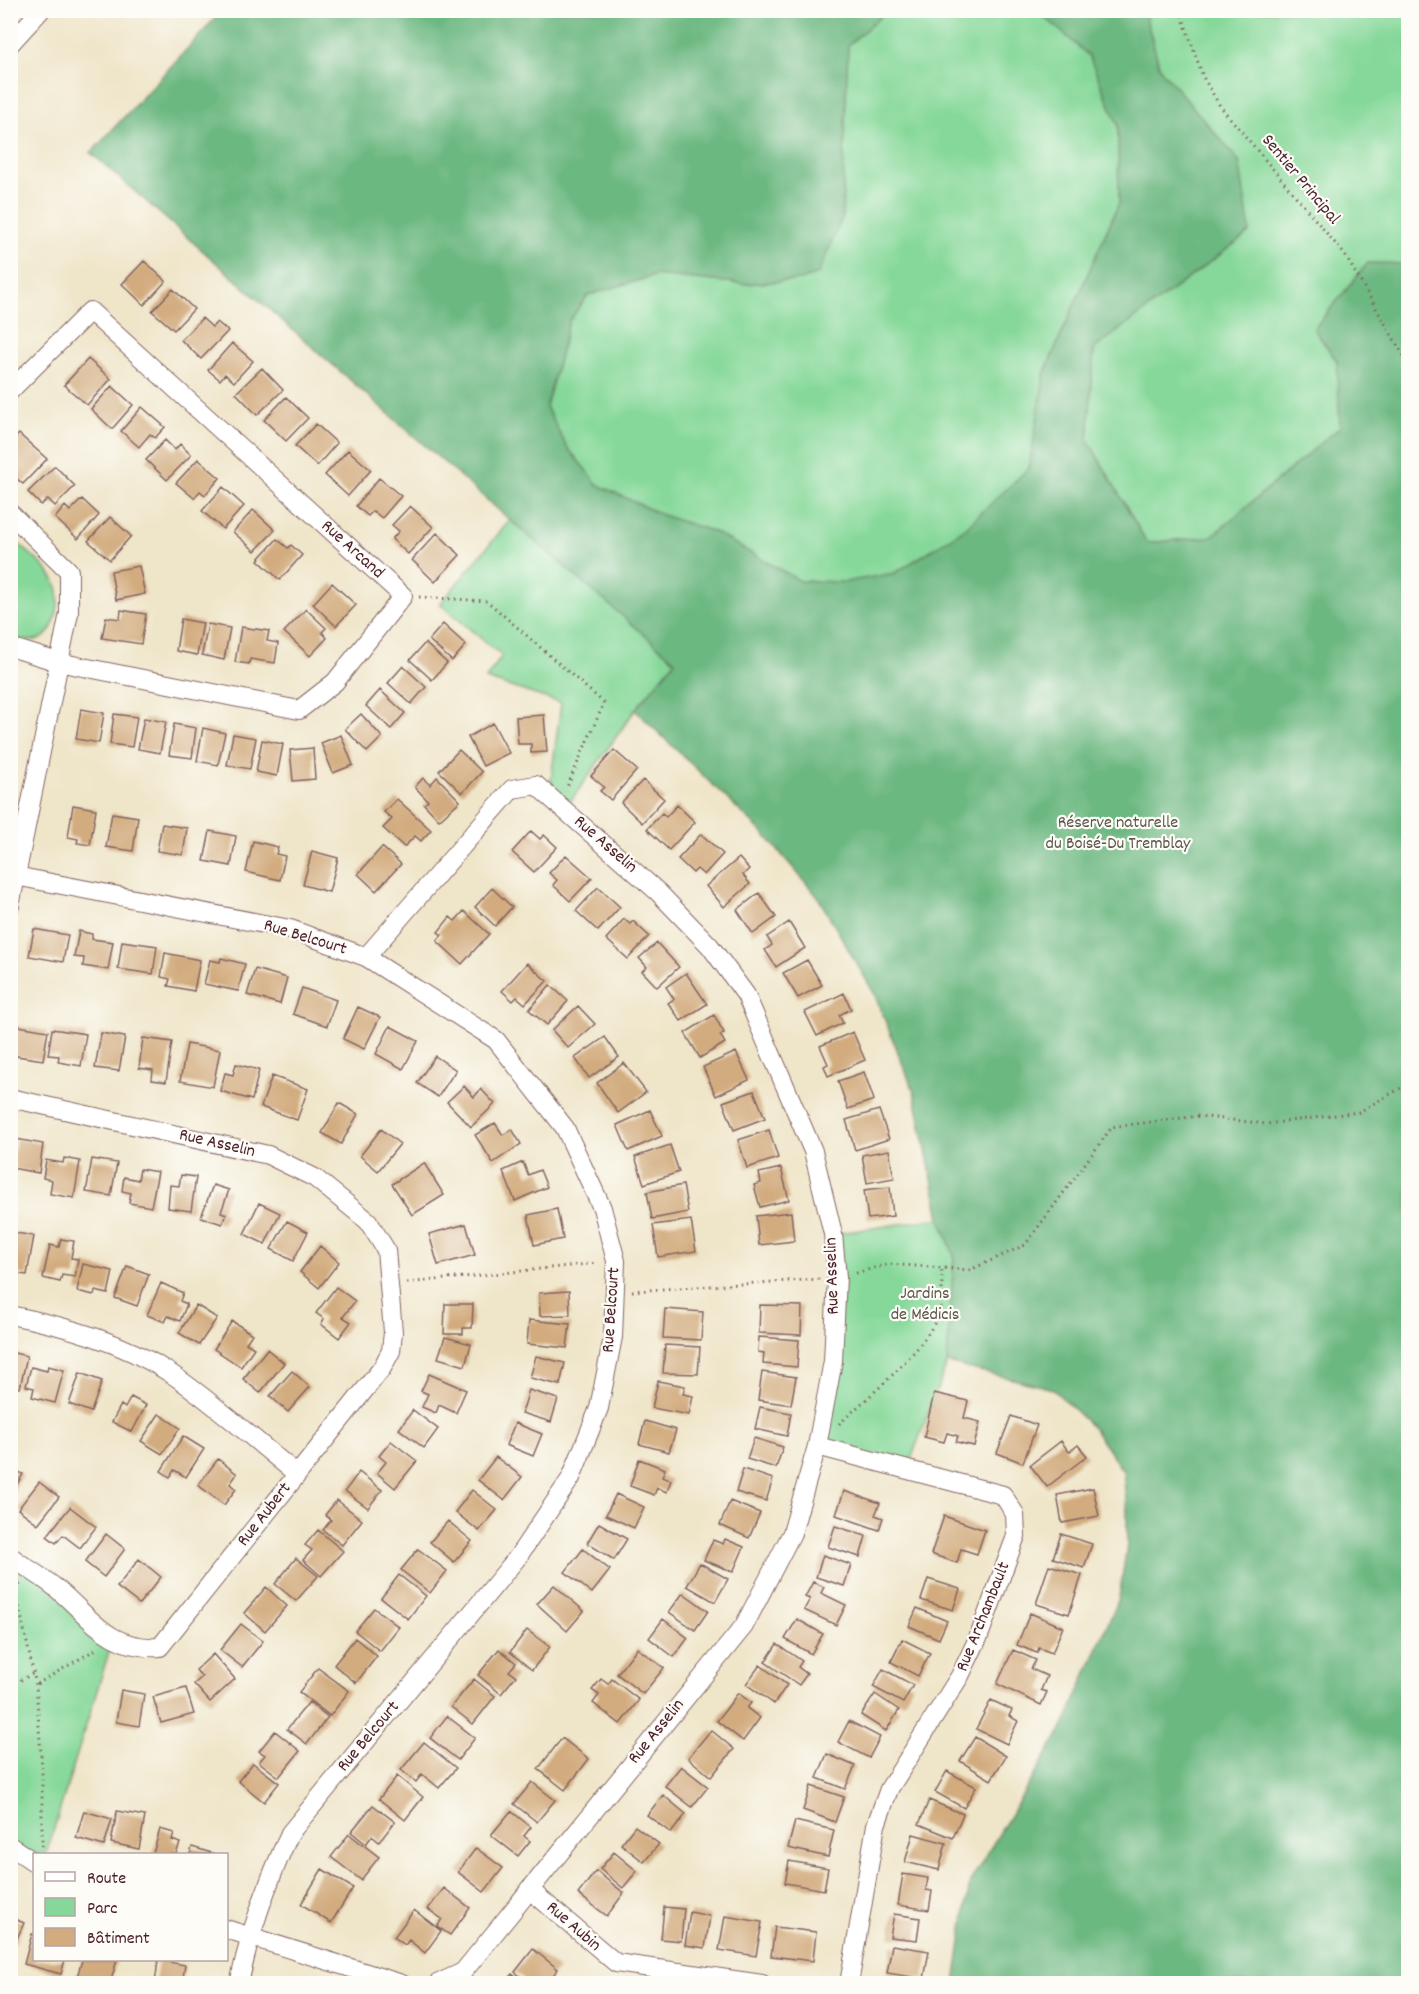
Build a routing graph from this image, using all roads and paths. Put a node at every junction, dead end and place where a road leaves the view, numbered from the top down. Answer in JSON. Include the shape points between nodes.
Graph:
{"nodes":[{"id":1,"x":41,"y":10,"type":"edge"},
{"id":2,"x":1180,"y":10,"type":"edge"},
{"id":3,"x":10,"y":44,"type":"edge"},
{"id":4,"x":1408,"y":362,"type":"edge"},
{"id":5,"x":10,"y":391,"type":"edge"},
{"id":6,"x":10,"y":513,"type":"edge"},
{"id":7,"x":403,"y":596,"type":"junction"},
{"id":8,"x":10,"y":647,"type":"edge"},
{"id":9,"x":58,"y":662,"type":"junction"},
{"id":10,"x":559,"y":805,"type":"junction"},
{"id":11,"x":14,"y":875,"type":"edge"},
{"id":12,"x":10,"y":906,"type":"edge"},
{"id":13,"x":366,"y":957,"type":"junction"},
{"id":14,"x":1408,"y":1084,"type":"edge"},
{"id":15,"x":10,"y":1098,"type":"edge"},
{"id":16,"x":616,"y":1261,"type":"junction"},
{"id":17,"x":942,"y":1268,"type":"junction"},
{"id":18,"x":837,"y":1277,"type":"junction"},
{"id":19,"x":391,"y":1284,"type":"junction"},
{"id":20,"x":615,"y":1292,"type":"junction"},
{"id":21,"x":10,"y":1315,"type":"edge"},
{"id":22,"x":817,"y":1446,"type":"junction"},
{"id":23,"x":297,"y":1474,"type":"junction"},
{"id":24,"x":10,"y":1556,"type":"edge"},
{"id":25,"x":29,"y":1570,"type":"junction"},
{"id":26,"x":112,"y":1639,"type":"junction"},
{"id":27,"x":34,"y":1673,"type":"junction"},
{"id":28,"x":36,"y":1685,"type":"junction"},
{"id":29,"x":10,"y":1686,"type":"edge"},
{"id":30,"x":10,"y":1846,"type":"edge"},
{"id":31,"x":42,"y":1853,"type":"edge"},
{"id":32,"x":33,"y":1861,"type":"edge"},
{"id":33,"x":528,"y":1889,"type":"junction"},
{"id":34,"x":228,"y":1930,"type":"edge"},
{"id":35,"x":248,"y":1937,"type":"junction"},
{"id":36,"x":239,"y":1983,"type":"edge"},
{"id":37,"x":402,"y":1983,"type":"edge"},
{"id":38,"x":436,"y":1983,"type":"edge"},
{"id":39,"x":762,"y":1983,"type":"edge"},
{"id":40,"x":849,"y":1983,"type":"edge"}],
"edges":[{"from":1,"to":3,"type":"street"},
{"from":2,"to":4,"type":"path","name":"Sentier Principal","via":[[1203,77],[1220,106],[1359,274]]},
{"from":5,"to":7,"type":"street","name":"Rue Arcand","via":[[90,311]]},
{"from":6,"to":9,"type":"street","via":[[69,571],[69,613]]},
{"from":7,"to":9,"type":"street","via":[[334,682],[299,710]]},
{"from":7,"to":10,"type":"path","via":[[487,601],[604,703]]},
{"from":8,"to":9,"type":"street"},
{"from":9,"to":11,"type":"street"},
{"from":10,"to":13,"type":"street","name":"Rue Asselin","via":[[537,785],[512,789]]},
{"from":10,"to":18,"type":"street","name":"Rue Asselin","via":[[658,892],[710,946],[746,995],[813,1151],[834,1234]]},
{"from":11,"to":12,"type":"street"},
{"from":11,"to":13,"type":"street","name":"Rue Belcourt","via":[[290,929]]},
{"from":13,"to":16,"type":"street","name":"Rue Belcourt","via":[[496,1040],[565,1128],[602,1208]]},
{"from":14,"to":17,"type":"path","via":[[1359,1112],[1267,1124],[1198,1116],[1112,1127],[1025,1245],[970,1270]]},
{"from":15,"to":19,"type":"street","name":"Rue Asselin","via":[[268,1155],[306,1174],[368,1221],[386,1250]]},
{"from":16,"to":19,"type":"path"},
{"from":16,"to":20,"type":"street","name":"Rue Belcourt"},
{"from":17,"to":18,"type":"path","via":[[889,1264]]},
{"from":17,"to":22,"type":"path","via":[[940,1312],[927,1334],[907,1359]]},
{"from":18,"to":20,"type":"path"},
{"from":18,"to":22,"type":"street","name":"Rue Asselin","via":[[833,1361]]},
{"from":19,"to":23,"type":"street","name":"Rue Asselin","via":[[393,1332],[386,1360]]},
{"from":20,"to":35,"type":"street","name":"Rue Belcourt","via":[[613,1337],[599,1408],[571,1478],[517,1558],[290,1833]]},
{"from":21,"to":23,"type":"street","name":"Rue Aubert","via":[[52,1324],[136,1354],[170,1373]]},
{"from":22,"to":33,"type":"street","name":"Rue Asselin","via":[[792,1533],[744,1626]]},
{"from":22,"to":40,"type":"street","name":"Rue Archambault","via":[[1003,1495],[1015,1514],[1016,1536],[979,1636],[960,1676],[889,1789],[879,1816]]},
{"from":23,"to":26,"type":"street","name":"Rue Aubert","via":[[160,1647],[138,1648]]},
{"from":24,"to":25,"type":"street","name":"Rue Aubert"},
{"from":25,"to":26,"type":"street","name":"Rue Aubert","via":[[55,1587]]},
{"from":25,"to":27,"type":"path","via":[[16,1592]]},
{"from":26,"to":28,"type":"path"},
{"from":27,"to":28,"type":"path"},
{"from":27,"to":29,"type":"path"},
{"from":28,"to":31,"type":"path"},
{"from":30,"to":32,"type":"street"},
{"from":33,"to":38,"type":"street","name":"Rue Asselin","via":[[463,1972]]},
{"from":33,"to":39,"type":"street","name":"Rue Aubin","via":[[615,1963]]},
{"from":34,"to":35,"type":"street"},
{"from":35,"to":36,"type":"street","name":"Rue Belcourt"},
{"from":35,"to":37,"type":"street"}]}
